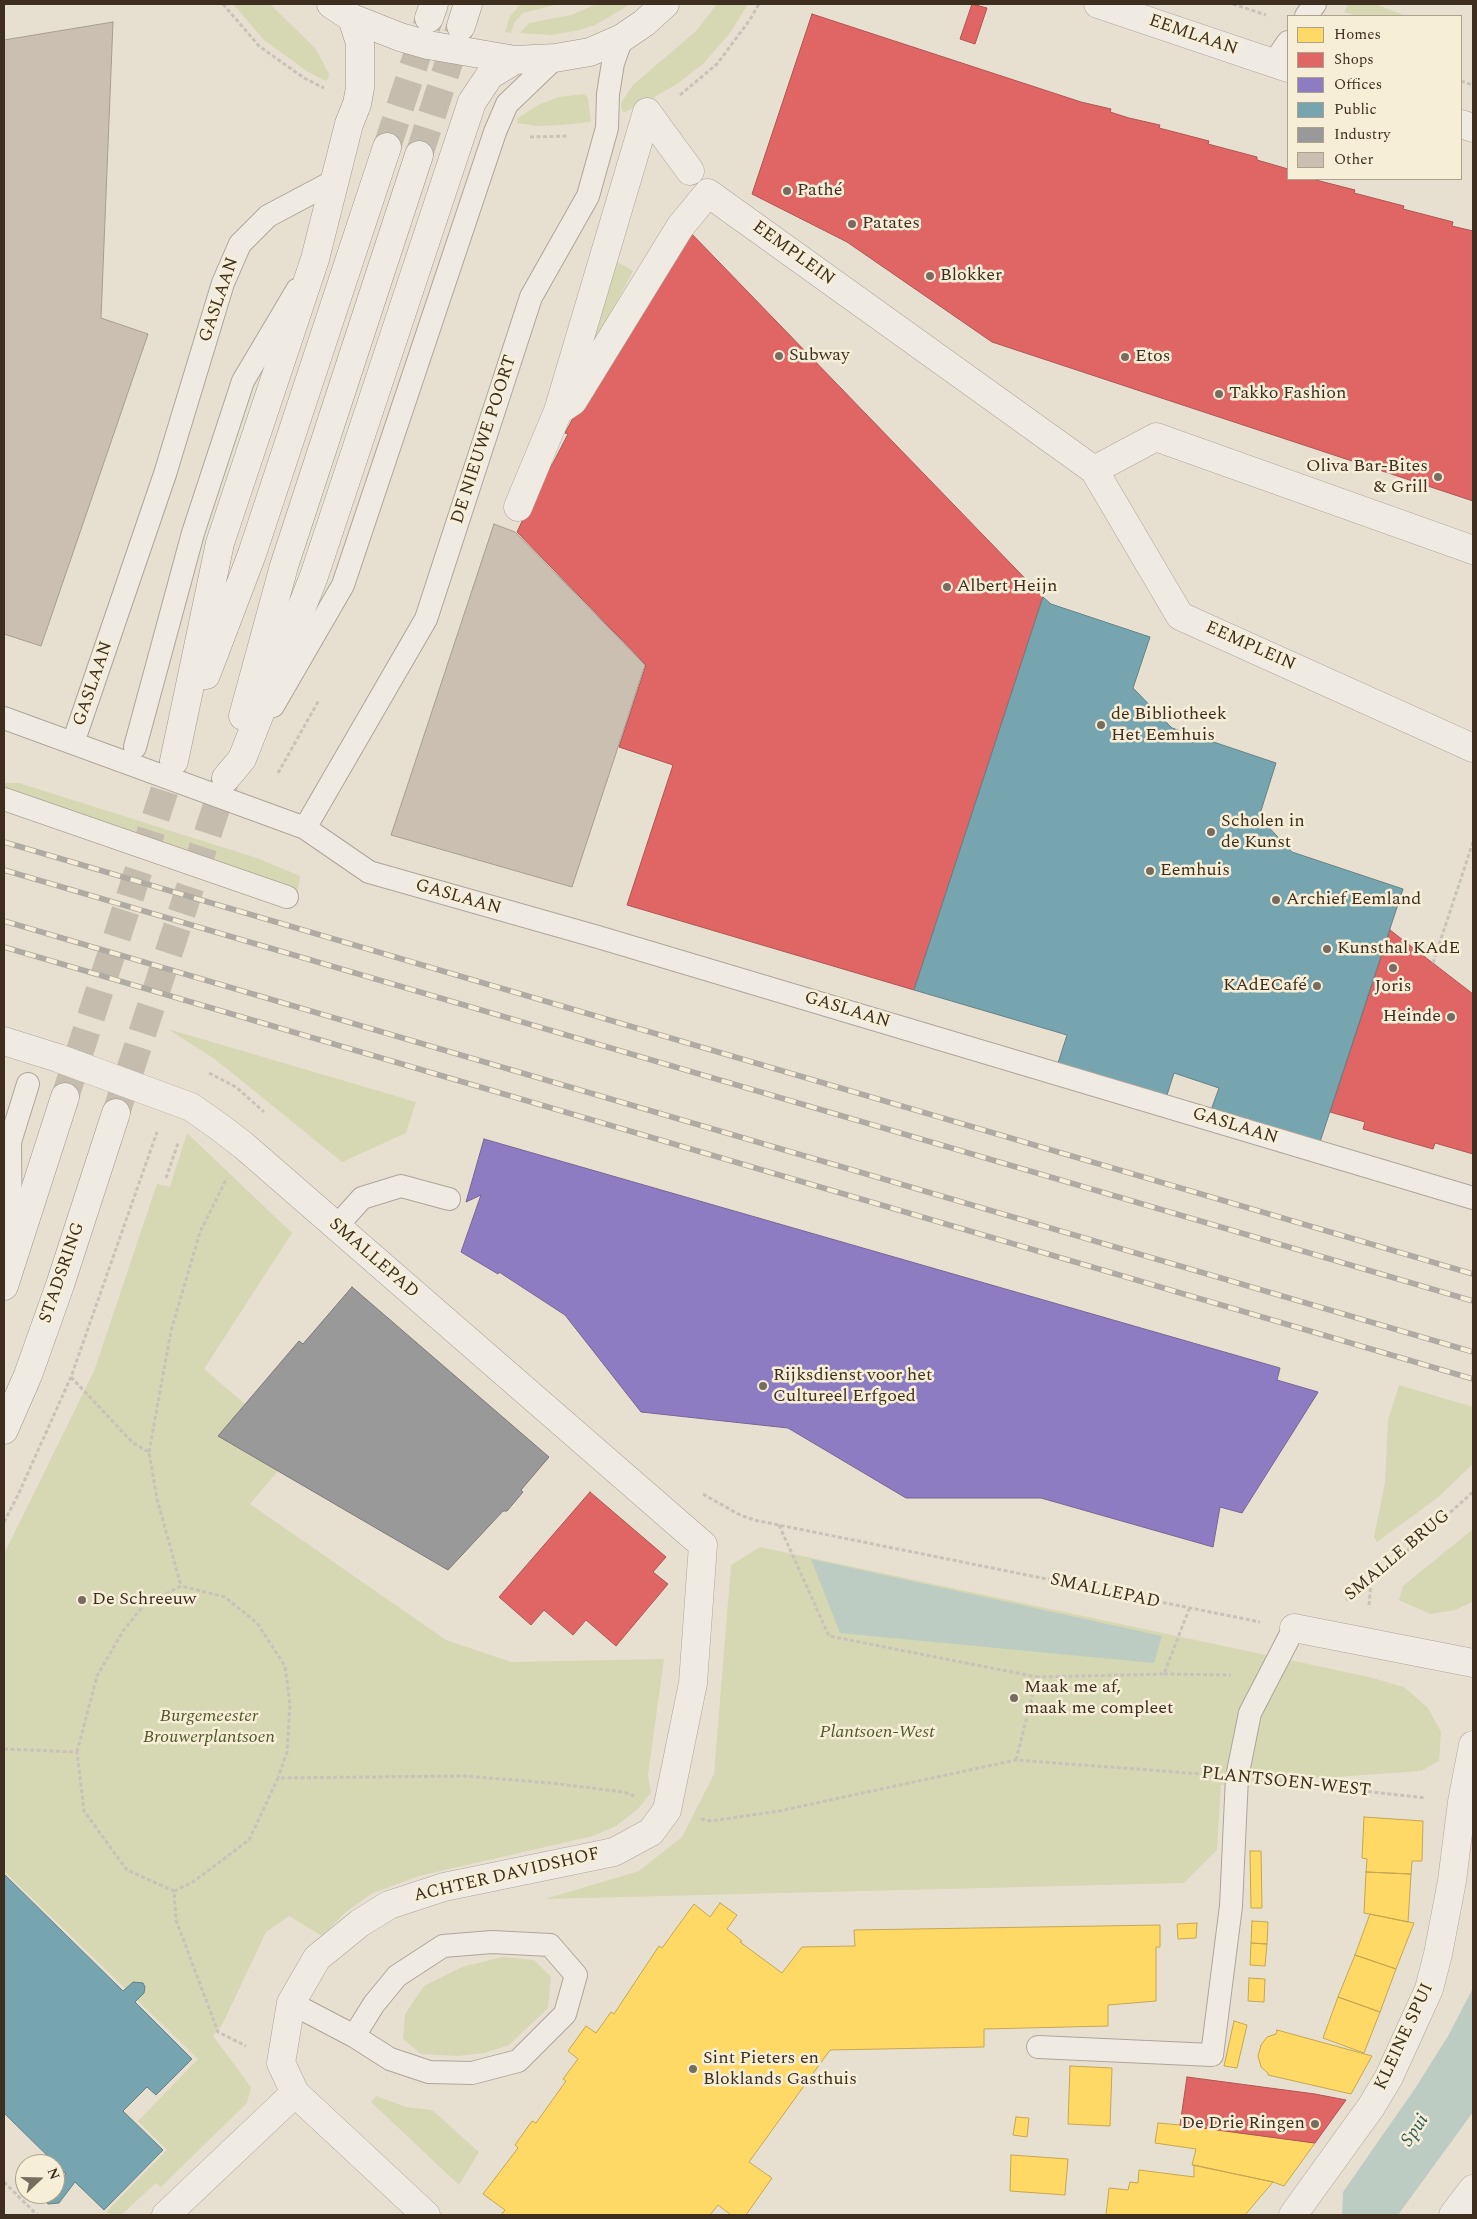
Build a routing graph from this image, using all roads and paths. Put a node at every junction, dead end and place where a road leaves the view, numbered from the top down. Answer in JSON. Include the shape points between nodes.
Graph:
{"nodes":[{"id":1,"x":665,"y":4,"type":"edge"},
{"id":2,"x":1098,"y":4,"type":"edge"},
{"id":3,"x":1233,"y":4,"type":"edge"},
{"id":4,"x":1315,"y":4,"type":"edge"},
{"id":5,"x":341,"y":11,"type":"edge"},
{"id":6,"x":1307,"y":15,"type":"edge"},
{"id":7,"x":1270,"y":16,"type":"dead end"},
{"id":8,"x":622,"y":38,"type":"junction"},
{"id":9,"x":1287,"y":45,"type":"edge"},
{"id":10,"x":555,"y":58,"type":"junction"},
{"id":11,"x":514,"y":60,"type":"junction"},
{"id":12,"x":1281,"y":66,"type":"edge"},
{"id":13,"x":387,"y":147,"type":"tunnel mouth"},
{"id":14,"x":419,"y":155,"type":"tunnel mouth"},
{"id":15,"x":690,"y":171,"type":"dead end"},
{"id":16,"x":334,"y":181,"type":"junction"},
{"id":17,"x":315,"y":260,"type":"junction"},
{"id":18,"x":558,"y":412,"type":"junction"},
{"id":19,"x":1094,"y":470,"type":"junction"},
{"id":20,"x":518,"y":507,"type":"dead end"},
{"id":21,"x":1473,"y":550,"type":"edge"},
{"id":22,"x":4,"y":718,"type":"edge"},
{"id":23,"x":73,"y":743,"type":"junction"},
{"id":24,"x":135,"y":747,"type":"dead end"},
{"id":25,"x":1473,"y":748,"type":"edge"},
{"id":26,"x":234,"y":768,"type":"junction"},
{"id":27,"x":4,"y":799,"type":"edge"},
{"id":28,"x":305,"y":828,"type":"junction"},
{"id":29,"x":1473,"y":842,"type":"edge"},
{"id":30,"x":287,"y":897,"type":"dead end"},
{"id":31,"x":1433,"y":963,"type":"dead end"},
{"id":32,"x":4,"y":1041,"type":"edge"},
{"id":33,"x":28,"y":1084,"type":"dead end"},
{"id":34,"x":65,"y":1097,"type":"tunnel mouth"},
{"id":35,"x":116,"y":1113,"type":"tunnel mouth"},
{"id":36,"x":243,"y":1145,"type":"junction"},
{"id":37,"x":448,"y":1198,"type":"dead end"},
{"id":38,"x":1473,"y":1198,"type":"edge"},
{"id":39,"x":336,"y":1227,"type":"junction"},
{"id":40,"x":8,"y":1275,"type":"edge"},
{"id":41,"x":71,"y":1377,"type":"dead end"},
{"id":42,"x":4,"y":1430,"type":"edge"},
{"id":43,"x":148,"y":1452,"type":"junction"},
{"id":44,"x":1473,"y":1492,"type":"edge"},
{"id":45,"x":738,"y":1514,"type":"dead end"},
{"id":46,"x":779,"y":1525,"type":"junction"},
{"id":47,"x":703,"y":1545,"type":"joint"},
{"id":48,"x":181,"y":1586,"type":"junction"},
{"id":49,"x":1189,"y":1609,"type":"junction"},
{"id":50,"x":1294,"y":1628,"type":"junction"},
{"id":51,"x":1473,"y":1663,"type":"edge"},
{"id":52,"x":1164,"y":1674,"type":"junction"},
{"id":53,"x":1270,"y":1676,"type":"junction"},
{"id":54,"x":1037,"y":1677,"type":"junction"},
{"id":55,"x":1473,"y":1745,"type":"edge"},
{"id":56,"x":4,"y":1749,"type":"edge"},
{"id":57,"x":77,"y":1752,"type":"junction"},
{"id":58,"x":1016,"y":1760,"type":"junction"},
{"id":59,"x":1236,"y":1777,"type":"junction"},
{"id":60,"x":278,"y":1778,"type":"junction"},
{"id":61,"x":1462,"y":1802,"type":"junction"},
{"id":62,"x":668,"y":1810,"type":"junction"},
{"id":63,"x":174,"y":1891,"type":"junction"},
{"id":64,"x":291,"y":2003,"type":"junction"},
{"id":65,"x":354,"y":2036,"type":"junction"},
{"id":66,"x":1038,"y":2047,"type":"dead end"},
{"id":67,"x":281,"y":2063,"type":"junction"},
{"id":68,"x":295,"y":2093,"type":"junction"},
{"id":69,"x":4,"y":2182,"type":"edge"},
{"id":70,"x":1473,"y":2188,"type":"edge"},
{"id":71,"x":37,"y":2215,"type":"edge"},
{"id":72,"x":166,"y":2215,"type":"edge"},
{"id":73,"x":426,"y":2215,"type":"edge"},
{"id":74,"x":1293,"y":2215,"type":"edge"},
{"id":75,"x":1453,"y":2215,"type":"edge"}],
"edges":[{"from":1,"to":8,"type":"street"},
{"from":2,"to":12,"type":"street","name":"EEMLAAN"},
{"from":3,"to":7,"type":"path"},
{"from":4,"to":6,"type":"lane"},
{"from":5,"to":11,"type":"street","via":[[400,37],[428,45]]},
{"from":5,"to":16,"type":"street","via":[[360,43],[360,88]]},
{"from":8,"to":10,"type":"street","via":[[590,52]]},
{"from":8,"to":28,"type":"lane","name":"DE NIEUWE POORT","via":[[611,70],[607,128],[588,196],[531,296],[426,619]]},
{"from":9,"to":12,"type":"lane"},
{"from":10,"to":11,"type":"street"},
{"from":10,"to":26,"type":"lane","via":[[507,104],[343,585]]},
{"from":11,"to":26,"type":"street","via":[[490,75],[472,102],[314,576]]},
{"from":13,"to":17,"type":"street","via":[[252,554],[174,761],[220,543]]},
{"from":14,"to":26,"type":"street","via":[[284,566]]},
{"from":15,"to":18,"type":"street","name":"EEMPLEIN","via":[[647,112]]},
{"from":16,"to":17,"type":"street"},
{"from":16,"to":23,"type":"lane","name":"GASLAAN","via":[[268,216],[240,244],[224,283],[165,474]]},
{"from":17,"to":24,"type":"lane","via":[[243,381],[193,532]]},
{"from":18,"to":19,"type":"street","name":"EEMPLEIN","via":[[573,401],[680,227],[708,193]]},
{"from":18,"to":20,"type":"street","name":"EEMPLEIN"},
{"from":19,"to":21,"type":"street","via":[[1156,437]]},
{"from":19,"to":25,"type":"street","name":"EEMPLEIN","via":[[1180,616]]},
{"from":22,"to":23,"type":"lane"},
{"from":23,"to":28,"type":"lane","name":"GASLAAN"},
{"from":27,"to":30,"type":"lane"},
{"from":28,"to":38,"type":"lane","name":"GASLAAN","via":[[369,872],[598,937]]},
{"from":29,"to":31,"type":"path"},
{"from":32,"to":36,"type":"street","name":"SMALLEPAD","via":[[191,1107]]},
{"from":33,"to":40,"type":"lane","via":[[10,1142]]},
{"from":34,"to":40,"type":"street"},
{"from":35,"to":42,"type":"street","name":"STADSRING","via":[[60,1285],[28,1375]]},
{"from":36,"to":39,"type":"street","name":"SMALLEPAD"},
{"from":36,"to":43,"type":"path","via":[[200,1232],[171,1331]]},
{"from":37,"to":39,"type":"lane","via":[[401,1186],[362,1198]]},
{"from":39,"to":47,"type":"street","name":"SMALLEPAD"},
{"from":41,"to":43,"type":"path","via":[[133,1442]]},
{"from":43,"to":48,"type":"path"},
{"from":44,"to":50,"type":"path","name":"SMALLE BRUG","via":[[1371,1583],[1342,1604]]},
{"from":45,"to":46,"type":"path","name":"SMALLEPAD"},
{"from":46,"to":49,"type":"path","name":"SMALLEPAD"},
{"from":46,"to":54,"type":"path","via":[[829,1636]]},
{"from":47,"to":62,"type":"street","name":"ACHTER DAVIDSHOF","via":[[693,1683]]},
{"from":48,"to":57,"type":"path","via":[[144,1605],[123,1631],[97,1676]]},
{"from":48,"to":60,"type":"path","via":[[225,1597],[257,1624],[285,1666],[290,1705],[286,1752]]},
{"from":49,"to":50,"type":"path","name":"SMALLEPAD"},
{"from":49,"to":52,"type":"path"},
{"from":50,"to":51,"type":"street"},
{"from":50,"to":53,"type":"lane"},
{"from":52,"to":53,"type":"path"},
{"from":52,"to":54,"type":"path"},
{"from":53,"to":59,"type":"lane","via":[[1250,1713]]},
{"from":54,"to":58,"type":"path"},
{"from":55,"to":61,"type":"street","name":"KLEINE SPUI"},
{"from":56,"to":57,"type":"path"},
{"from":57,"to":63,"type":"path","via":[[84,1811],[127,1870]]},
{"from":58,"to":59,"type":"path","name":"PLANTSOEN-WEST"},
{"from":58,"to":62,"type":"path","name":"PLANTSOEN-WEST","via":[[779,1811],[711,1821]]},
{"from":59,"to":61,"type":"path","name":"PLANTSOEN-WEST"},
{"from":59,"to":66,"type":"lane","via":[[1231,1906],[1212,2055]]},
{"from":60,"to":62,"type":"path","name":"PLANTSOEN-WEST","via":[[464,1776],[551,1783],[624,1792]]},
{"from":60,"to":63,"type":"path","via":[[249,1840],[194,1882]]},
{"from":61,"to":74,"type":"street","name":"KLEINE SPUI","via":[[1452,1881],[1429,1989],[1389,2077],[1371,2107]]},
{"from":62,"to":64,"type":"street","name":"ACHTER DAVIDSHOF","via":[[651,1832],[614,1852],[444,1887],[389,1905],[360,1923],[317,1958]]},
{"from":63,"to":67,"type":"path","via":[[176,1920],[218,2032]]},
{"from":64,"to":65,"type":"lane"},
{"from":64,"to":67,"type":"street","name":"ACHTER DAVIDSHOF"},
{"from":65,"to":65,"type":"lane","via":[[390,2059],[429,2072],[472,2073],[518,2061],[565,2014],[576,1975],[550,1944],[492,1942],[443,1946],[397,1976]]},
{"from":67,"to":68,"type":"street"},
{"from":68,"to":72,"type":"street"},
{"from":68,"to":73,"type":"street"},
{"from":69,"to":71,"type":"path"},
{"from":70,"to":75,"type":"street"}]}
